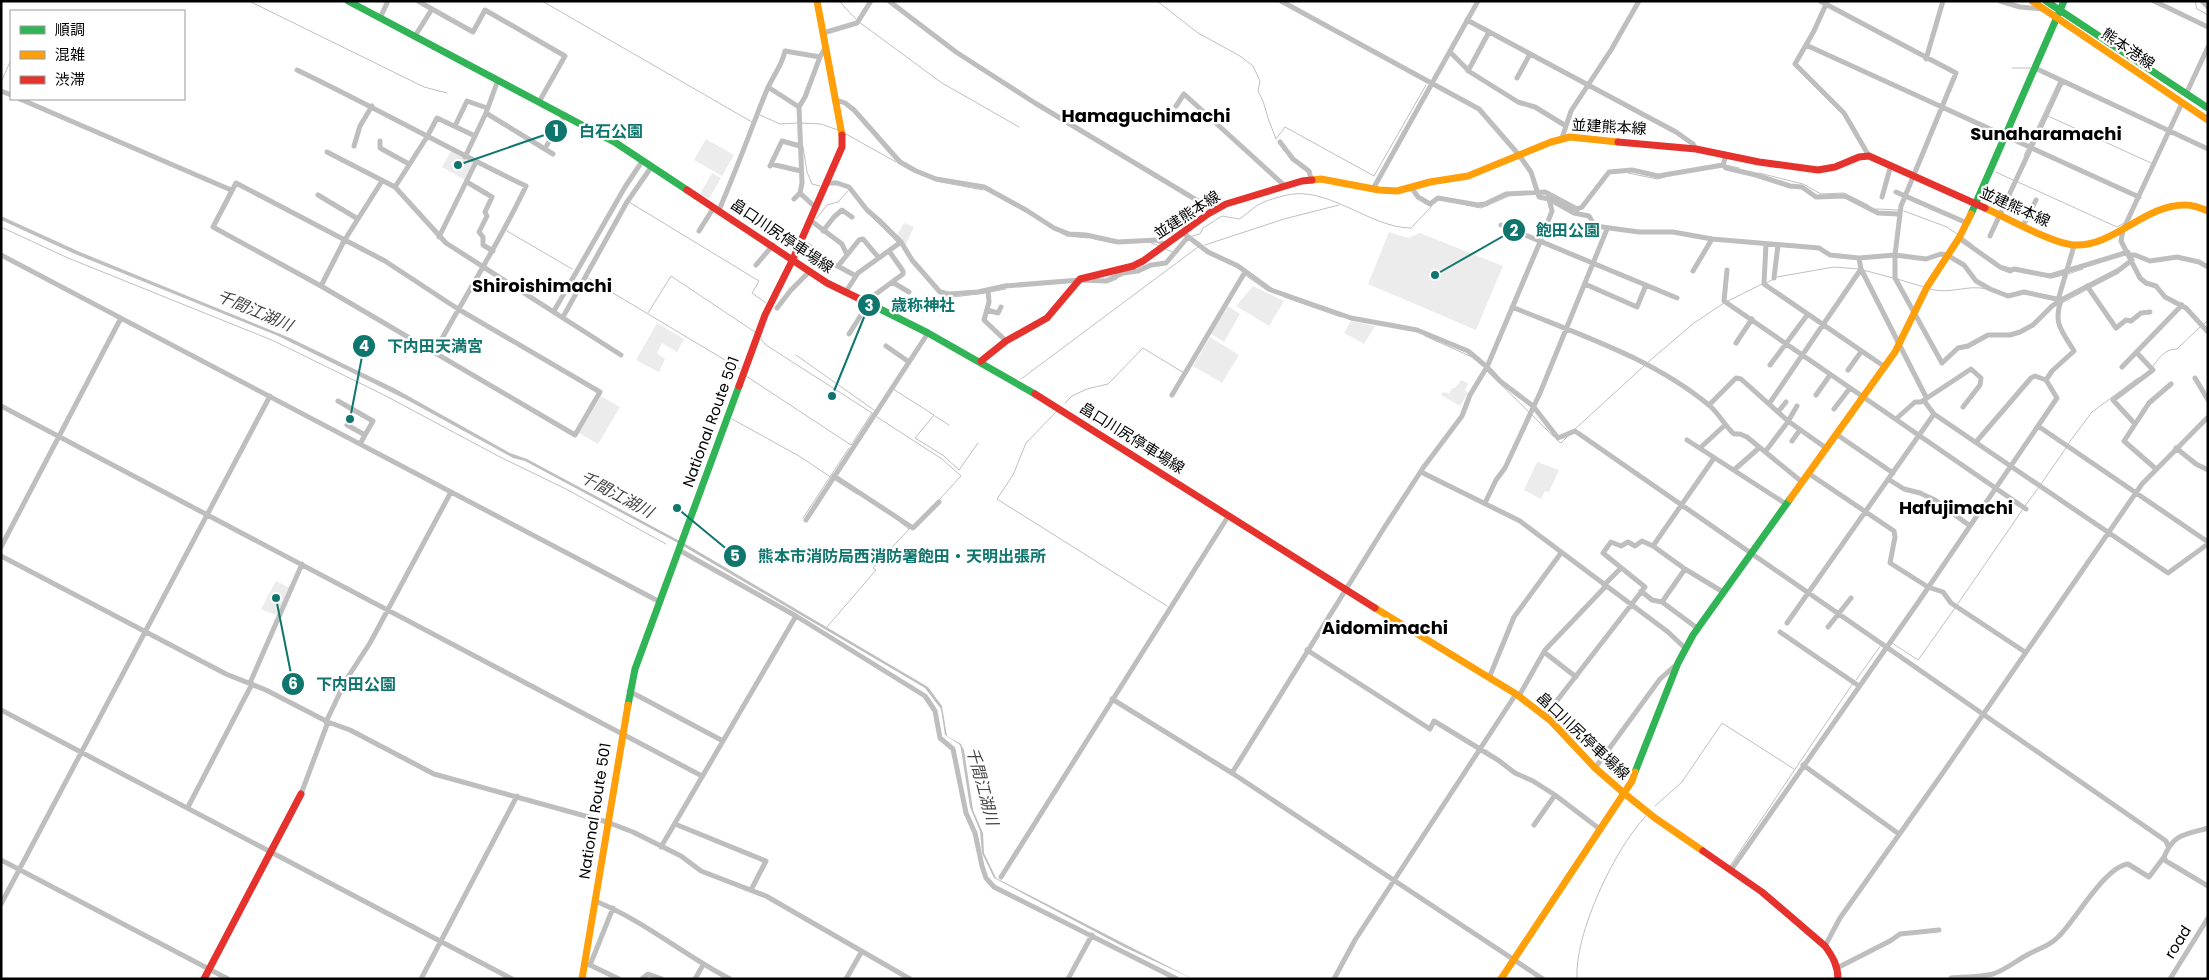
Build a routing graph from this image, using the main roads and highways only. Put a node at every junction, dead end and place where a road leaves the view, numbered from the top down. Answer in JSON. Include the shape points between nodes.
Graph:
{"nodes":[{"id":1,"x":348,"y":1,"type":"edge"},
{"id":2,"x":816,"y":1,"type":"edge"},
{"id":3,"x":2032,"y":1,"type":"edge"},
{"id":4,"x":2046,"y":1,"type":"edge"},
{"id":5,"x":2064,"y":1,"type":"edge"},
{"id":6,"x":2058,"y":14,"type":"junction"},
{"id":7,"x":2186,"y":94,"type":"junction"},
{"id":8,"x":2182,"y":103,"type":"junction"},
{"id":9,"x":2208,"y":108,"type":"edge"},
{"id":10,"x":2208,"y":120,"type":"edge"},
{"id":11,"x":1976,"y":204,"type":"junction"},
{"id":12,"x":2208,"y":211,"type":"edge"},
{"id":13,"x":793,"y":259,"type":"junction"},
{"id":14,"x":981,"y":362,"type":"junction"},
{"id":15,"x":301,"y":794,"type":"road end"},
{"id":16,"x":1625,"y":794,"type":"junction"},
{"id":17,"x":204,"y":979,"type":"edge"},
{"id":18,"x":582,"y":979,"type":"edge"},
{"id":19,"x":1501,"y":979,"type":"edge"},
{"id":20,"x":1838,"y":979,"type":"edge"}],
"edges":[{"from":1,"to":13,"type":"main road","name":"畠口川尻停車場線","via":[[565,115],[643,160]]},
{"from":2,"to":13,"type":"main road","name":"National Route 501","via":[[842,141],[840,153]]},
{"from":3,"to":6,"type":"main road","name":"熊本港線"},
{"from":4,"to":6,"type":"main road","name":"熊本港線"},
{"from":5,"to":6,"type":"main road"},
{"from":6,"to":7,"type":"main road","name":"熊本港線"},
{"from":6,"to":8,"type":"main road","name":"熊本港線"},
{"from":6,"to":11,"type":"main road"},
{"from":7,"to":8,"type":"main road"},
{"from":7,"to":9,"type":"main road","name":"熊本港線"},
{"from":8,"to":10,"type":"main road","name":"熊本港線"},
{"from":11,"to":12,"type":"main road","name":"並建熊本線","via":[[2074,246],[2176,206],[2189,205]]},
{"from":11,"to":14,"type":"main road","name":"並建熊本線","via":[[1869,156],[1818,170],[1696,149],[1582,137],[1562,138],[1468,176],[1389,191],[1311,178],[1226,204],[1214,210],[1188,236],[1166,245],[1133,266],[1095,273],[1080,280],[1047,318],[1006,341]]},
{"from":11,"to":16,"type":"main road","via":[[1959,238],[1930,282],[1900,344],[1685,648],[1639,768]]},
{"from":13,"to":14,"type":"main road","name":"畠口川尻停車場線","via":[[845,293]]},
{"from":13,"to":18,"type":"main road","name":"National Route 501","via":[[758,332],[635,669]]},
{"from":14,"to":16,"type":"main road","name":"畠口川尻停車場線","via":[[1517,695],[1545,716]]},
{"from":15,"to":17,"type":"main road"},
{"from":16,"to":19,"type":"main road"},
{"from":16,"to":20,"type":"main road","name":"畠口川尻停車場線","via":[[1762,892],[1825,946],[1837,968]]}]}
